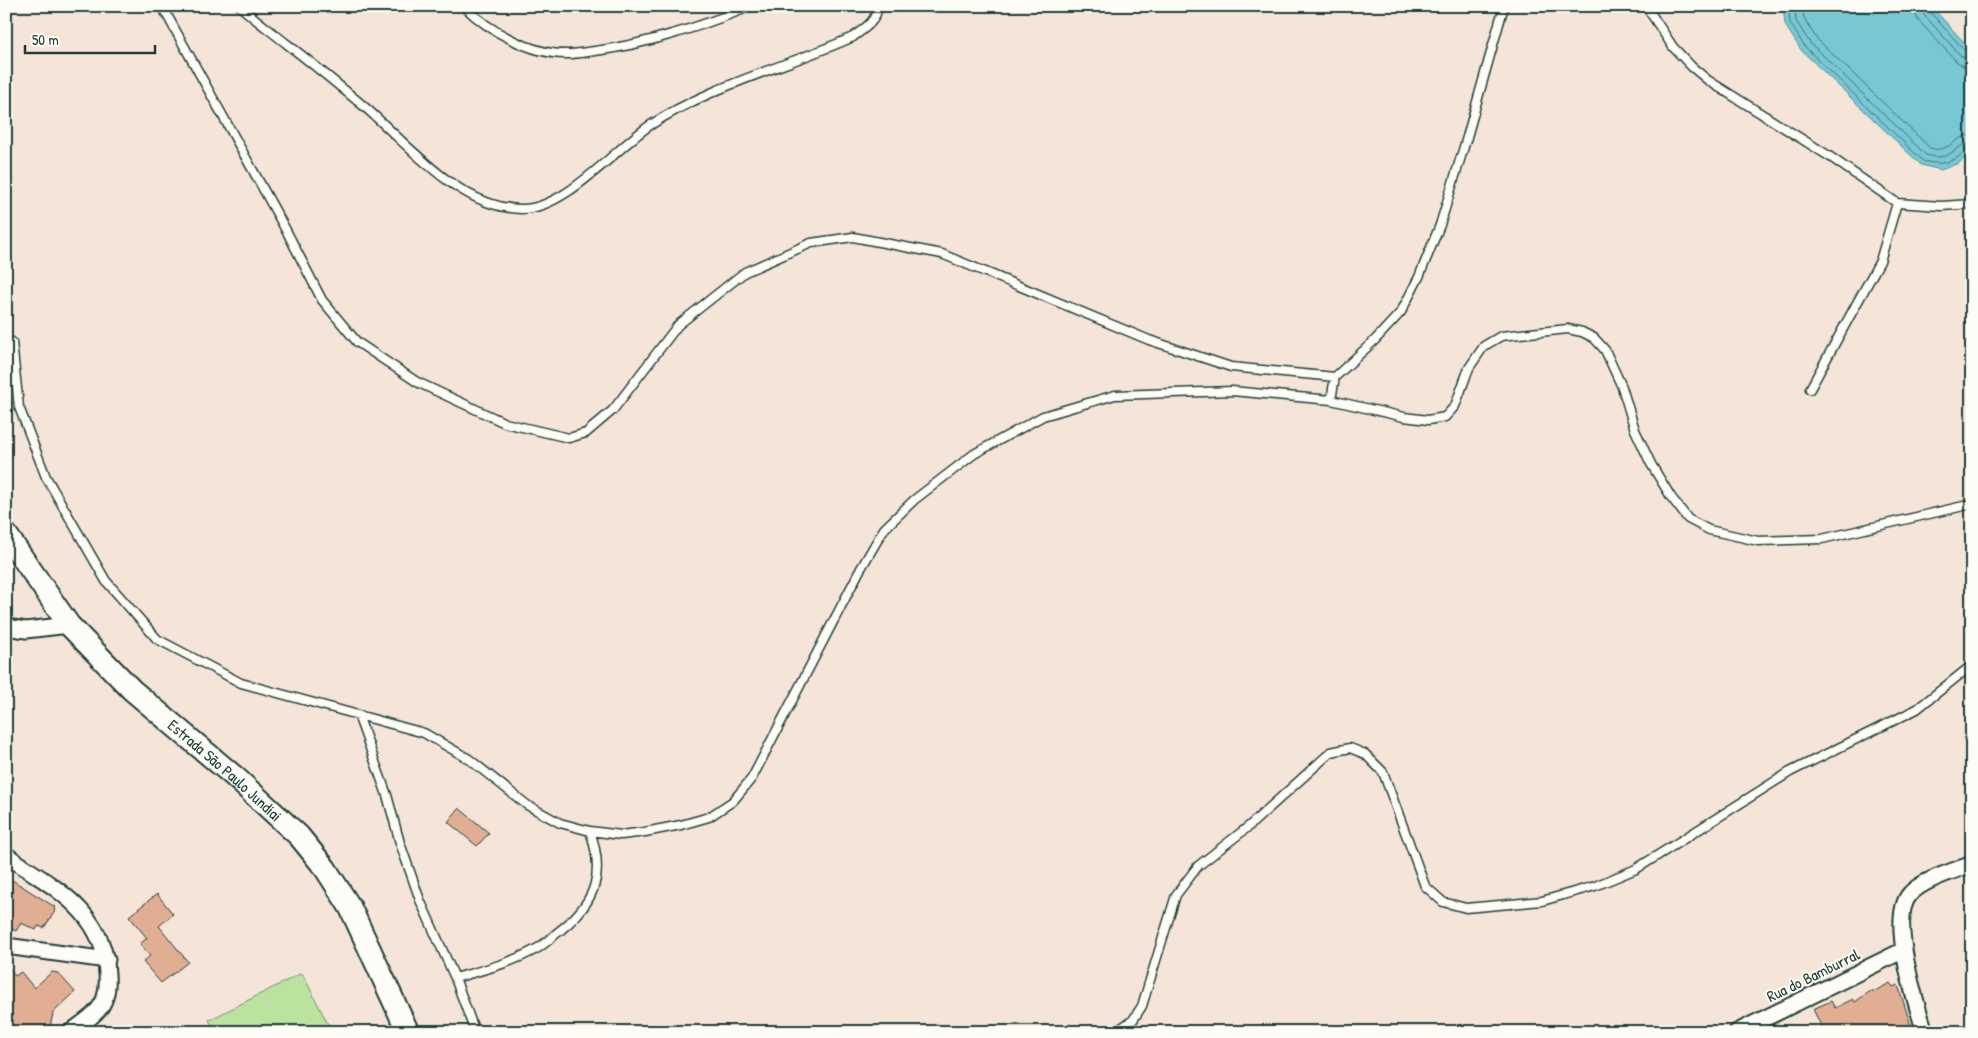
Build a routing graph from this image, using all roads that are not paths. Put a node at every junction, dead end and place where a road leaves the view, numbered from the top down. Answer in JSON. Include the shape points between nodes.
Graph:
{"nodes":[{"id":1,"x":162,"y":6,"type":"edge"},
{"id":2,"x":240,"y":6,"type":"edge"},
{"id":3,"x":464,"y":6,"type":"edge"},
{"id":4,"x":752,"y":6,"type":"edge"},
{"id":5,"x":878,"y":6,"type":"edge"},
{"id":6,"x":1504,"y":6,"type":"edge"},
{"id":7,"x":1646,"y":6,"type":"edge"},
{"id":8,"x":1897,"y":203,"type":"junction"},
{"id":9,"x":1972,"y":204,"type":"edge"},
{"id":10,"x":12,"y":342,"type":"dead end"},
{"id":11,"x":1335,"y":377,"type":"junction"},
{"id":12,"x":1810,"y":389,"type":"dead end"},
{"id":13,"x":1331,"y":400,"type":"junction"},
{"id":14,"x":1972,"y":504,"type":"edge"},
{"id":15,"x":6,"y":534,"type":"edge"},
{"id":16,"x":69,"y":625,"type":"junction"},
{"id":17,"x":6,"y":627,"type":"edge"},
{"id":18,"x":1972,"y":665,"type":"edge"},
{"id":19,"x":358,"y":715,"type":"junction"},
{"id":20,"x":590,"y":832,"type":"junction"},
{"id":21,"x":6,"y":855,"type":"edge"},
{"id":22,"x":1972,"y":864,"type":"edge"},
{"id":23,"x":6,"y":946,"type":"edge"},
{"id":24,"x":1904,"y":950,"type":"junction"},
{"id":25,"x":107,"y":960,"type":"junction"},
{"id":26,"x":455,"y":978,"type":"junction"},
{"id":27,"x":71,"y":1032,"type":"edge"},
{"id":28,"x":408,"y":1032,"type":"edge"},
{"id":29,"x":475,"y":1032,"type":"edge"},
{"id":30,"x":1115,"y":1032,"type":"edge"},
{"id":31,"x":1737,"y":1032,"type":"edge"},
{"id":32,"x":1925,"y":1032,"type":"edge"}],
"edges":[{"from":1,"to":11,"type":"lane","via":[[322,300],[357,342],[417,382],[505,424],[569,438],[586,433],[613,410],[678,325],[745,272],[811,243],[853,238],[942,254],[1149,340],[1231,367]]},
{"from":2,"to":5,"type":"lane","via":[[360,104],[432,169],[483,201],[521,209],[542,204],[572,189],[625,143],[677,109],[853,37],[872,23]]},
{"from":3,"to":4,"type":"lane","via":[[473,16],[523,45],[568,54],[656,39]]},
{"from":6,"to":11,"type":"lane","via":[[1440,225],[1419,277],[1401,312]]},
{"from":7,"to":8,"type":"lane","via":[[1672,47],[1708,81],[1829,156]]},
{"from":8,"to":9,"type":"lane"},
{"from":8,"to":12,"type":"lane","via":[[1880,261]]},
{"from":10,"to":19,"type":"lane","via":[[19,407],[46,477],[106,581],[157,639],[241,683]]},
{"from":11,"to":13,"type":"lane"},
{"from":13,"to":14,"type":"lane","via":[[1404,417],[1445,418],[1456,406],[1469,368],[1484,346],[1501,336],[1568,329],[1594,338],[1605,350],[1651,464],[1688,519],[1709,530],[1758,541],[1822,539]]},
{"from":13,"to":20,"type":"lane","via":[[1232,391],[1115,394],[1042,416],[974,454],[914,500],[884,530],[752,778],[733,801],[709,816],[681,825],[621,835]]},
{"from":15,"to":16,"type":"main road","name":"Estrada São Paulo Jundiai"},
{"from":16,"to":17,"type":"street","via":[[26,630]]},
{"from":16,"to":28,"type":"main road","name":"Estrada São Paulo Jundiai","via":[[132,690],[299,836],[350,907]]},
{"from":18,"to":30,"type":"lane","via":[[1917,710],[1790,772],[1636,870],[1542,901],[1466,908],[1443,902],[1426,886],[1383,772],[1365,754],[1350,748],[1331,752],[1198,866],[1176,895],[1142,1006],[1133,1020]]},
{"from":19,"to":20,"type":"lane","via":[[424,733],[469,759],[527,805],[560,823]]},
{"from":19,"to":26,"type":"lane","via":[[420,900]]},
{"from":20,"to":26,"type":"lane","via":[[598,866],[596,885],[577,917],[538,948],[496,966]]},
{"from":21,"to":25,"type":"street","via":[[76,904],[91,921]]},
{"from":22,"to":24,"type":"street","via":[[1910,893],[1902,914]]},
{"from":23,"to":25,"type":"street"},
{"from":24,"to":31,"type":"street","name":"Rua do Bamburral"},
{"from":24,"to":32,"type":"street"},
{"from":25,"to":27,"type":"street","via":[[108,982],[104,1000],[98,1010]]},
{"from":26,"to":29,"type":"lane"}]}
